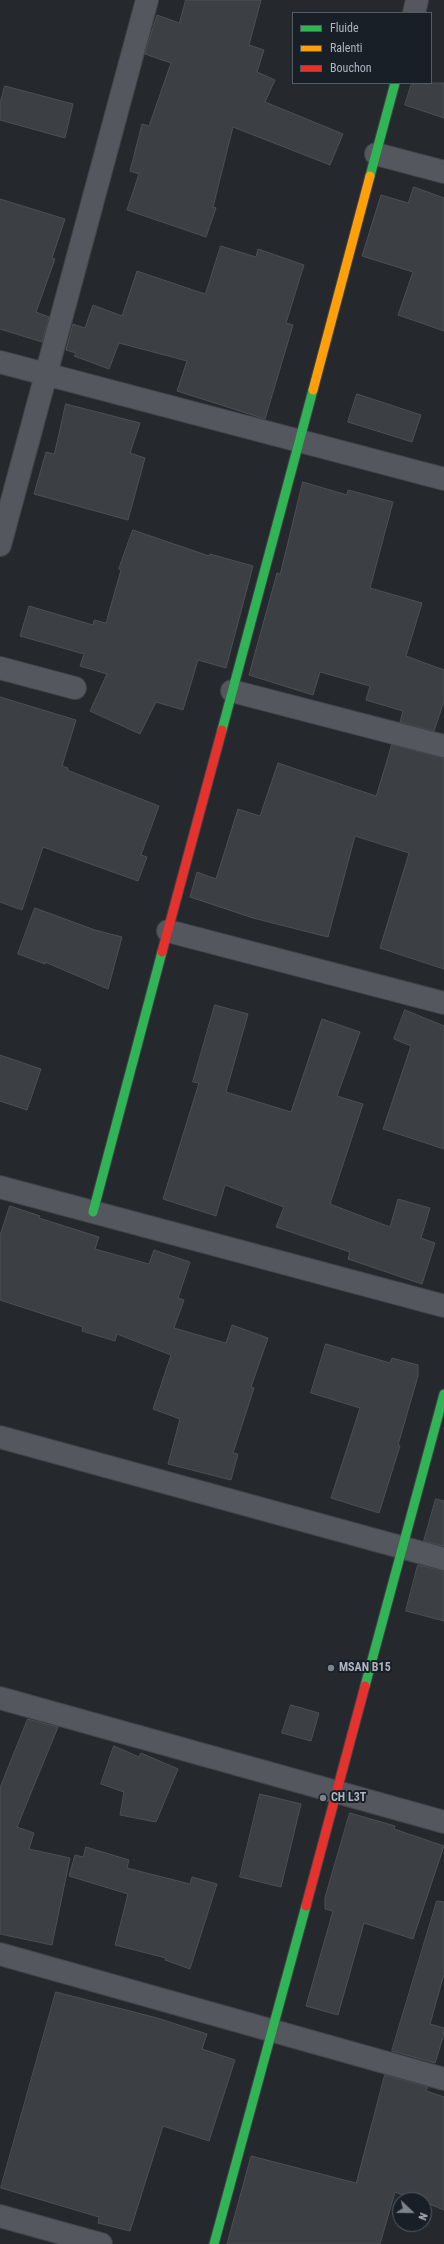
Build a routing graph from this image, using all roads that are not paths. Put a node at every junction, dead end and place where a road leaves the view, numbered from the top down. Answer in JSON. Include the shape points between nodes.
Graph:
{"nodes":[{"id":1,"x":147,"y":0,"type":"edge"},
{"id":2,"x":417,"y":0,"type":"edge"},
{"id":3,"x":414,"y":12,"type":"edge"},
{"id":4,"x":395,"y":84,"type":"edge"},
{"id":5,"x":376,"y":154,"type":"junction"},
{"id":6,"x":444,"y":172,"type":"edge"},
{"id":7,"x":0,"y":362,"type":"edge"},
{"id":8,"x":46,"y":375,"type":"junction"},
{"id":9,"x":299,"y":440,"type":"junction"},
{"id":10,"x":444,"y":479,"type":"edge"},
{"id":11,"x":0,"y":545,"type":"edge"},
{"id":12,"x":0,"y":668,"type":"edge"},
{"id":13,"x":75,"y":688,"type":"dead end"},
{"id":14,"x":232,"y":691,"type":"junction"},
{"id":15,"x":444,"y":746,"type":"edge"},
{"id":16,"x":168,"y":931,"type":"junction"},
{"id":17,"x":444,"y":1003,"type":"edge"},
{"id":18,"x":0,"y":1187,"type":"edge"},
{"id":19,"x":93,"y":1212,"type":"junction"},
{"id":20,"x":444,"y":1306,"type":"edge"},
{"id":21,"x":444,"y":1394,"type":"edge"},
{"id":22,"x":0,"y":1437,"type":"edge"},
{"id":23,"x":403,"y":1548,"type":"junction"},
{"id":24,"x":444,"y":1559,"type":"edge"},
{"id":25,"x":0,"y":1698,"type":"edge"},
{"id":26,"x":336,"y":1792,"type":"junction"},
{"id":27,"x":444,"y":1822,"type":"edge"},
{"id":28,"x":0,"y":1954,"type":"edge"},
{"id":29,"x":272,"y":2030,"type":"junction"},
{"id":30,"x":444,"y":2078,"type":"edge"},
{"id":31,"x":0,"y":2216,"type":"edge"},
{"id":32,"x":101,"y":2244,"type":"edge"},
{"id":33,"x":214,"y":2244,"type":"edge"}],
"edges":[{"from":1,"to":8,"type":"street"},
{"from":2,"to":3,"type":"street"},
{"from":4,"to":5,"type":"street"},
{"from":5,"to":6,"type":"street"},
{"from":5,"to":9,"type":"street"},
{"from":7,"to":8,"type":"street"},
{"from":8,"to":9,"type":"street"},
{"from":8,"to":11,"type":"street"},
{"from":9,"to":10,"type":"street"},
{"from":9,"to":14,"type":"street"},
{"from":12,"to":13,"type":"street"},
{"from":14,"to":15,"type":"street"},
{"from":14,"to":16,"type":"street"},
{"from":16,"to":17,"type":"street"},
{"from":16,"to":19,"type":"street"},
{"from":18,"to":19,"type":"street"},
{"from":19,"to":20,"type":"street"},
{"from":21,"to":23,"type":"street"},
{"from":22,"to":23,"type":"street"},
{"from":23,"to":24,"type":"street"},
{"from":23,"to":26,"type":"street"},
{"from":25,"to":26,"type":"street"},
{"from":26,"to":27,"type":"street"},
{"from":26,"to":29,"type":"street"},
{"from":28,"to":29,"type":"street"},
{"from":29,"to":30,"type":"street"},
{"from":29,"to":33,"type":"street"},
{"from":31,"to":32,"type":"street"}]}
